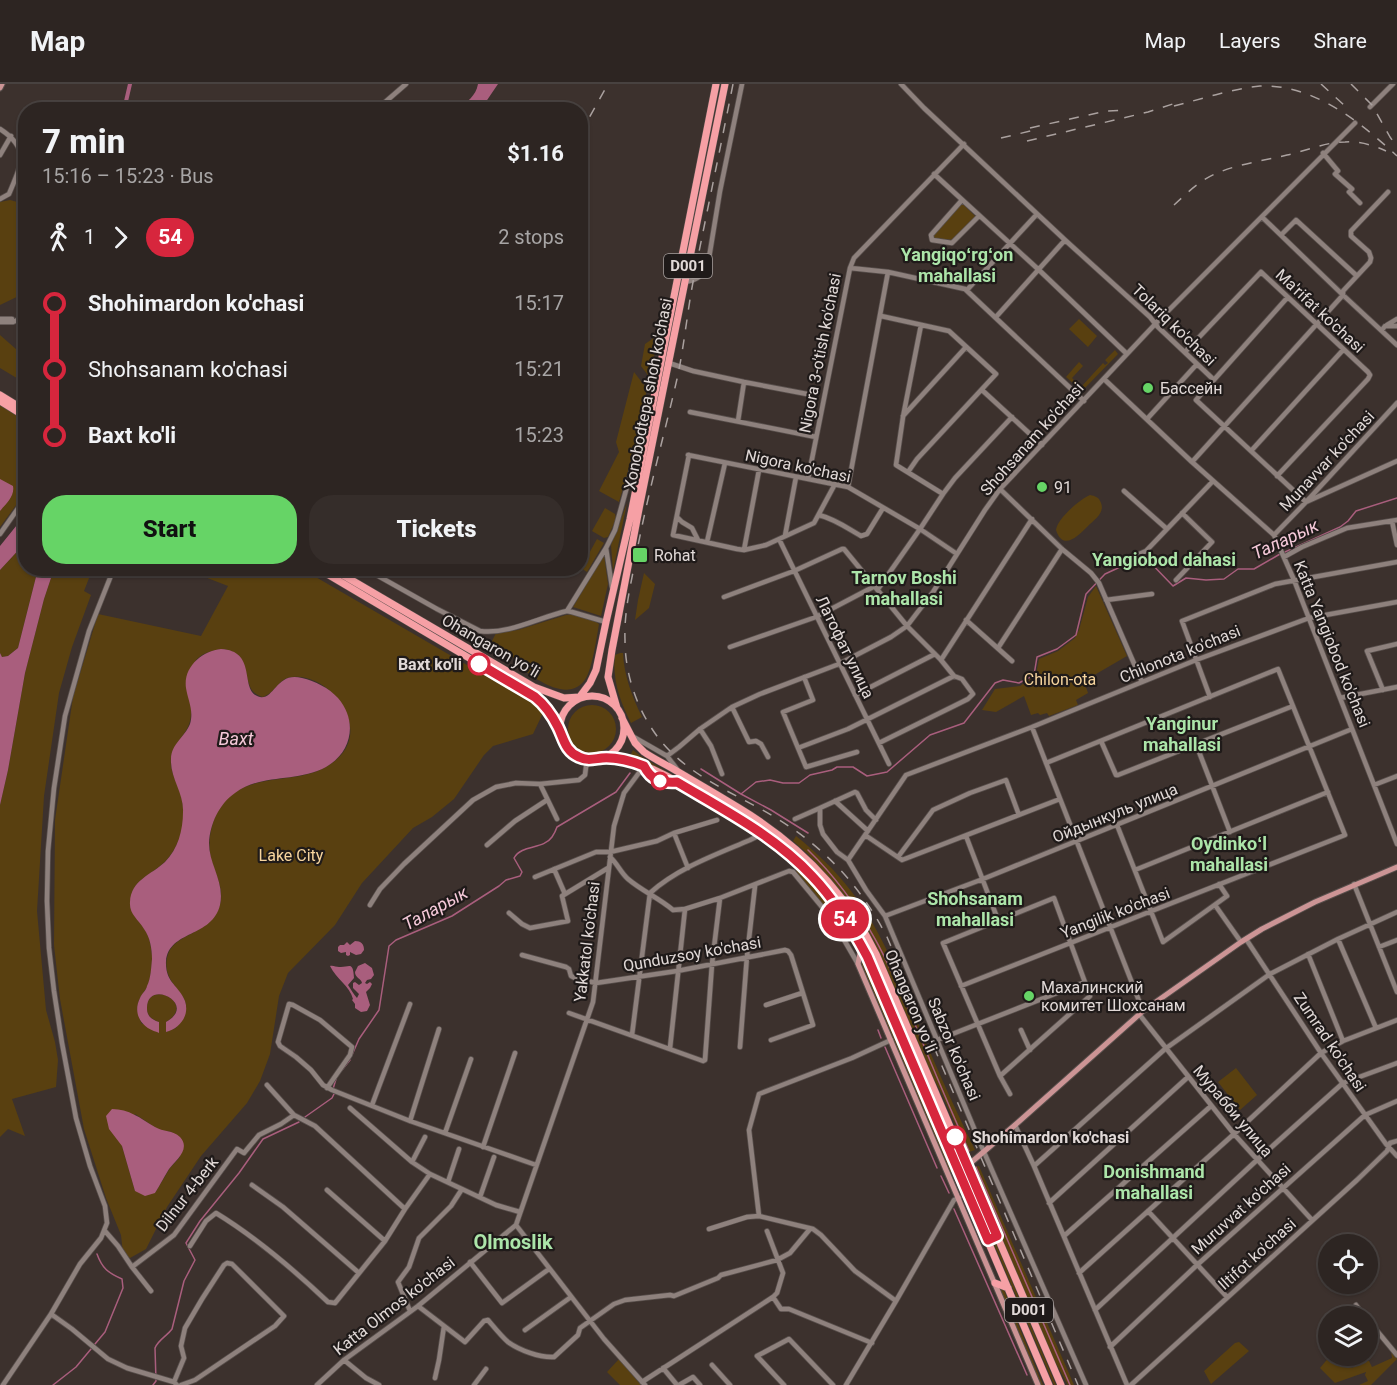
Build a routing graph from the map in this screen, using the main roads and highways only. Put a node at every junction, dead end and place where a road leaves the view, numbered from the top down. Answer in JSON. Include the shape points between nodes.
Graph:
{"nodes":[{"id":1,"x":2,"y":84,"type":"edge"},
{"id":2,"x":716,"y":84,"type":"edge"},
{"id":3,"x":724,"y":84,"type":"edge"},
{"id":4,"x":0,"y":88,"type":"edge"},
{"id":5,"x":0,"y":396,"type":"edge"},
{"id":6,"x":0,"y":401,"type":"edge"},
{"id":7,"x":18,"y":406,"type":"edge"},
{"id":8,"x":18,"y":412,"type":"edge"},
{"id":9,"x":647,"y":446,"type":"junction"},
{"id":10,"x":331,"y":576,"type":"edge"},
{"id":11,"x":345,"y":576,"type":"edge"},
{"id":12,"x":590,"y":683,"type":"junction"},
{"id":13,"x":554,"y":695,"type":"junction"},
{"id":14,"x":580,"y":698,"type":"junction"},
{"id":15,"x":617,"y":708,"type":"junction"},
{"id":16,"x":622,"y":718,"type":"junction"},
{"id":17,"x":559,"y":730,"type":"junction"},
{"id":18,"x":602,"y":758,"type":"junction"},
{"id":19,"x":1397,"y":867,"type":"edge"},
{"id":20,"x":862,"y":947,"type":"junction"},
{"id":21,"x":934,"y":1088,"type":"junction"},
{"id":22,"x":925,"y":1092,"type":"junction"},
{"id":23,"x":967,"y":1166,"type":"junction"},
{"id":24,"x":959,"y":1173,"type":"junction"},
{"id":25,"x":997,"y":1236,"type":"junction"},
{"id":26,"x":988,"y":1240,"type":"junction"},
{"id":27,"x":995,"y":1283,"type":"junction"},
{"id":28,"x":1008,"y":1288,"type":"junction"},
{"id":29,"x":1038,"y":1385,"type":"edge"},
{"id":30,"x":1049,"y":1385,"type":"edge"},
{"id":31,"x":1061,"y":1385,"type":"edge"}],
"edges":[{"from":1,"to":4,"type":"main road"},
{"from":2,"to":9,"type":"highway","name":"Xonobodtepa shoh ko'chasi","number":"D001"},
{"from":3,"to":9,"type":"highway","name":"Xonobodtepa shoh ko'chasi","number":"D001","via":[[669,363]]},
{"from":5,"to":7,"type":"highway"},
{"from":6,"to":8,"type":"highway"},
{"from":9,"to":12,"type":"highway","name":"Xonobodtepa shoh ko'chasi","number":"D001"},
{"from":9,"to":15,"type":"highway","name":"Xonobodtepa shoh ko'chasi","number":"D001","via":[[608,672]]},
{"from":10,"to":17,"type":"highway","name":"Ohangaron yoʻli","via":[[535,697]]},
{"from":11,"to":13,"type":"highway","name":"Ohangaron yoʻli"},
{"from":12,"to":13,"type":"highway","via":[[581,690]]},
{"from":12,"to":14,"type":"highway","name":"Xonobodtepa shoh ko'chasi","number":"D001"},
{"from":13,"to":14,"type":"highway","name":"Ohangaron yoʻli"},
{"from":14,"to":15,"type":"highway","via":[[602,697]]},
{"from":14,"to":17,"type":"highway","number":"D001","via":[[564,712]]},
{"from":15,"to":16,"type":"highway","number":"D001"},
{"from":16,"to":18,"type":"highway","via":[[624,731],[619,744]]},
{"from":16,"to":21,"type":"highway","name":"Ohangaron yoʻli","number":"D001","via":[[644,752],[768,826],[833,887],[873,948]]},
{"from":17,"to":18,"type":"highway","number":"D001","via":[[563,742],[576,756]]},
{"from":18,"to":20,"type":"highway","name":"Ohangaron yoʻli","number":"D001","via":[[624,760],[666,776],[759,831],[812,876]]},
{"from":19,"to":23,"type":"main road","via":[[1297,910],[1243,941],[1141,1013]]},
{"from":20,"to":22,"type":"highway","name":"Ohangaron yoʻli","number":"D001"},
{"from":20,"to":27,"type":"main road","name":"Ohangaron yoʻli","via":[[858,964]]},
{"from":21,"to":22,"type":"highway"},
{"from":21,"to":23,"type":"highway","name":"Ohangaron yoʻli","number":"D001"},
{"from":22,"to":24,"type":"highway","name":"Ohangaron yoʻli","number":"D001"},
{"from":23,"to":24,"type":"highway"},
{"from":23,"to":25,"type":"highway","name":"Ohangaron yoʻli","number":"D001"},
{"from":24,"to":26,"type":"highway","name":"Ohangaron yoʻli","number":"D001"},
{"from":25,"to":26,"type":"highway"},
{"from":25,"to":31,"type":"highway","name":"Ohangaron yoʻli","number":"D001"},
{"from":26,"to":28,"type":"highway","name":"Ohangaron yoʻli","number":"D001"},
{"from":27,"to":28,"type":"highway"},
{"from":27,"to":29,"type":"main road","name":"Ohangaron yoʻli"},
{"from":28,"to":30,"type":"highway","name":"Ohangaron yoʻli","number":"D001"}]}
